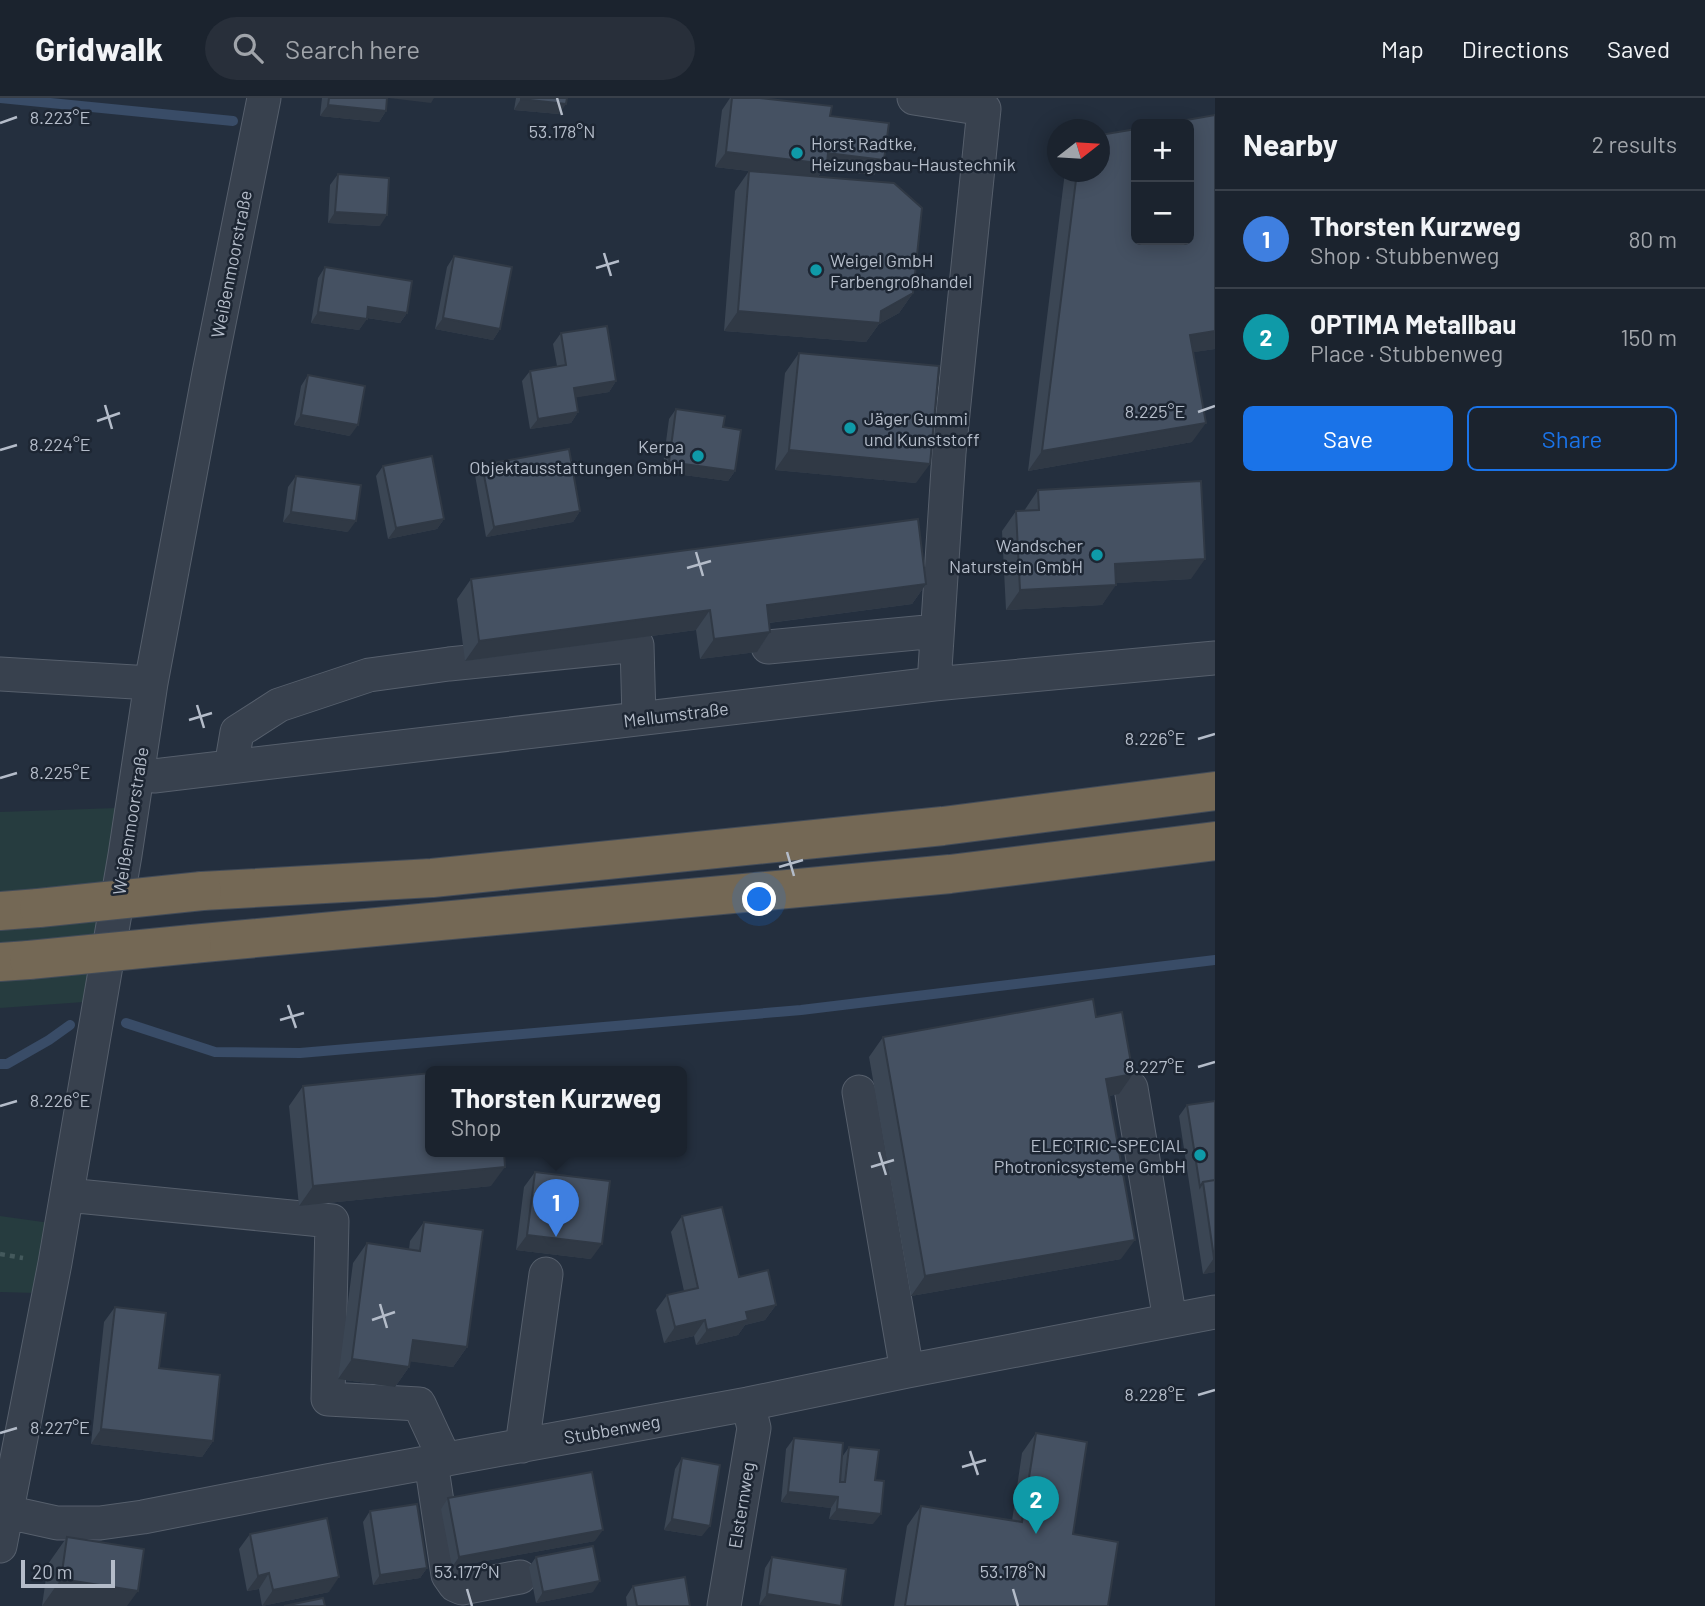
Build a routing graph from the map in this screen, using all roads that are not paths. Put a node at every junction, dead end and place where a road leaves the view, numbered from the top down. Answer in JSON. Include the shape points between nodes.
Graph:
{"nodes":[{"id":1,"x":264,"y":98,"type":"edge"},
{"id":2,"x":914,"y":98,"type":"edge"},
{"id":3,"x":937,"y":631,"type":"junction"},
{"id":4,"x":768,"y":647,"type":"edge"},
{"id":5,"x":1215,"y":658,"type":"edge"},
{"id":6,"x":0,"y":674,"type":"edge"},
{"id":7,"x":151,"y":683,"type":"junction"},
{"id":8,"x":934,"y":684,"type":"junction"},
{"id":9,"x":639,"y":718,"type":"junction"},
{"id":10,"x":230,"y":767,"type":"junction"},
{"id":11,"x":138,"y":774,"type":"junction"},
{"id":12,"x":1215,"y":791,"type":"edge"},
{"id":13,"x":1215,"y":841,"type":"edge"},
{"id":14,"x":0,"y":911,"type":"edge"},
{"id":15,"x":14,"y":961,"type":"edge"},
{"id":16,"x":1131,"y":1088,"type":"edge"},
{"id":17,"x":859,"y":1092,"type":"dead end"},
{"id":18,"x":67,"y":1195,"type":"junction"},
{"id":19,"x":546,"y":1273,"type":"dead end"},
{"id":20,"x":1215,"y":1312,"type":"edge"},
{"id":21,"x":1170,"y":1320,"type":"junction"},
{"id":22,"x":907,"y":1371,"type":"junction"},
{"id":23,"x":748,"y":1404,"type":"junction"},
{"id":24,"x":522,"y":1446,"type":"junction"},
{"id":25,"x":438,"y":1461,"type":"junction"},
{"id":26,"x":7,"y":1513,"type":"junction"},
{"id":27,"x":0,"y":1546,"type":"edge"},
{"id":28,"x":520,"y":1577,"type":"dead end"},
{"id":29,"x":724,"y":1606,"type":"edge"}],
"edges":[{"from":1,"to":7,"type":"street","name":"Weißenmoorstraße"},
{"from":2,"to":3,"type":"street","via":[[984,109],[949,453]]},
{"from":3,"to":4,"type":"street"},
{"from":3,"to":8,"type":"street"},
{"from":5,"to":8,"type":"street","name":"Mellumstraße"},
{"from":6,"to":7,"type":"street"},
{"from":7,"to":11,"type":"street","name":"Weißenmoorstraße"},
{"from":8,"to":9,"type":"street","name":"Mellumstraße"},
{"from":9,"to":10,"type":"street","name":"Mellumstraße"},
{"from":9,"to":10,"type":"street","via":[[637,645],[449,664],[369,675],[279,705],[237,732]]},
{"from":10,"to":11,"type":"street","name":"Mellumstraße"},
{"from":11,"to":18,"type":"street","name":"Weißenmoorstraße"},
{"from":12,"to":14,"type":"highway","bridge":true,"via":[[943,826],[432,878],[202,891]]},
{"from":13,"to":15,"type":"highway","bridge":true,"via":[[950,874]]},
{"from":16,"to":21,"type":"street"},
{"from":17,"to":22,"type":"street"},
{"from":18,"to":25,"type":"street","via":[[332,1222],[328,1399],[419,1404]]},
{"from":18,"to":26,"type":"street","name":"Weißenmoorstraße"},
{"from":19,"to":24,"type":"street"},
{"from":20,"to":21,"type":"street","name":"Stubbenweg"},
{"from":21,"to":22,"type":"street","name":"Stubbenweg"},
{"from":22,"to":23,"type":"street","name":"Stubbenweg"},
{"from":23,"to":24,"type":"street","name":"Stubbenweg"},
{"from":23,"to":29,"type":"street","name":"Elsternweg","via":[[754,1428]]},
{"from":24,"to":25,"type":"street","name":"Stubbenweg"},
{"from":25,"to":26,"type":"street","name":"Stubbenweg","via":[[111,1521],[57,1523]]},
{"from":25,"to":28,"type":"street","via":[[448,1576],[462,1588]]},
{"from":26,"to":27,"type":"street","name":"Weißenmoorstraße"}]}
